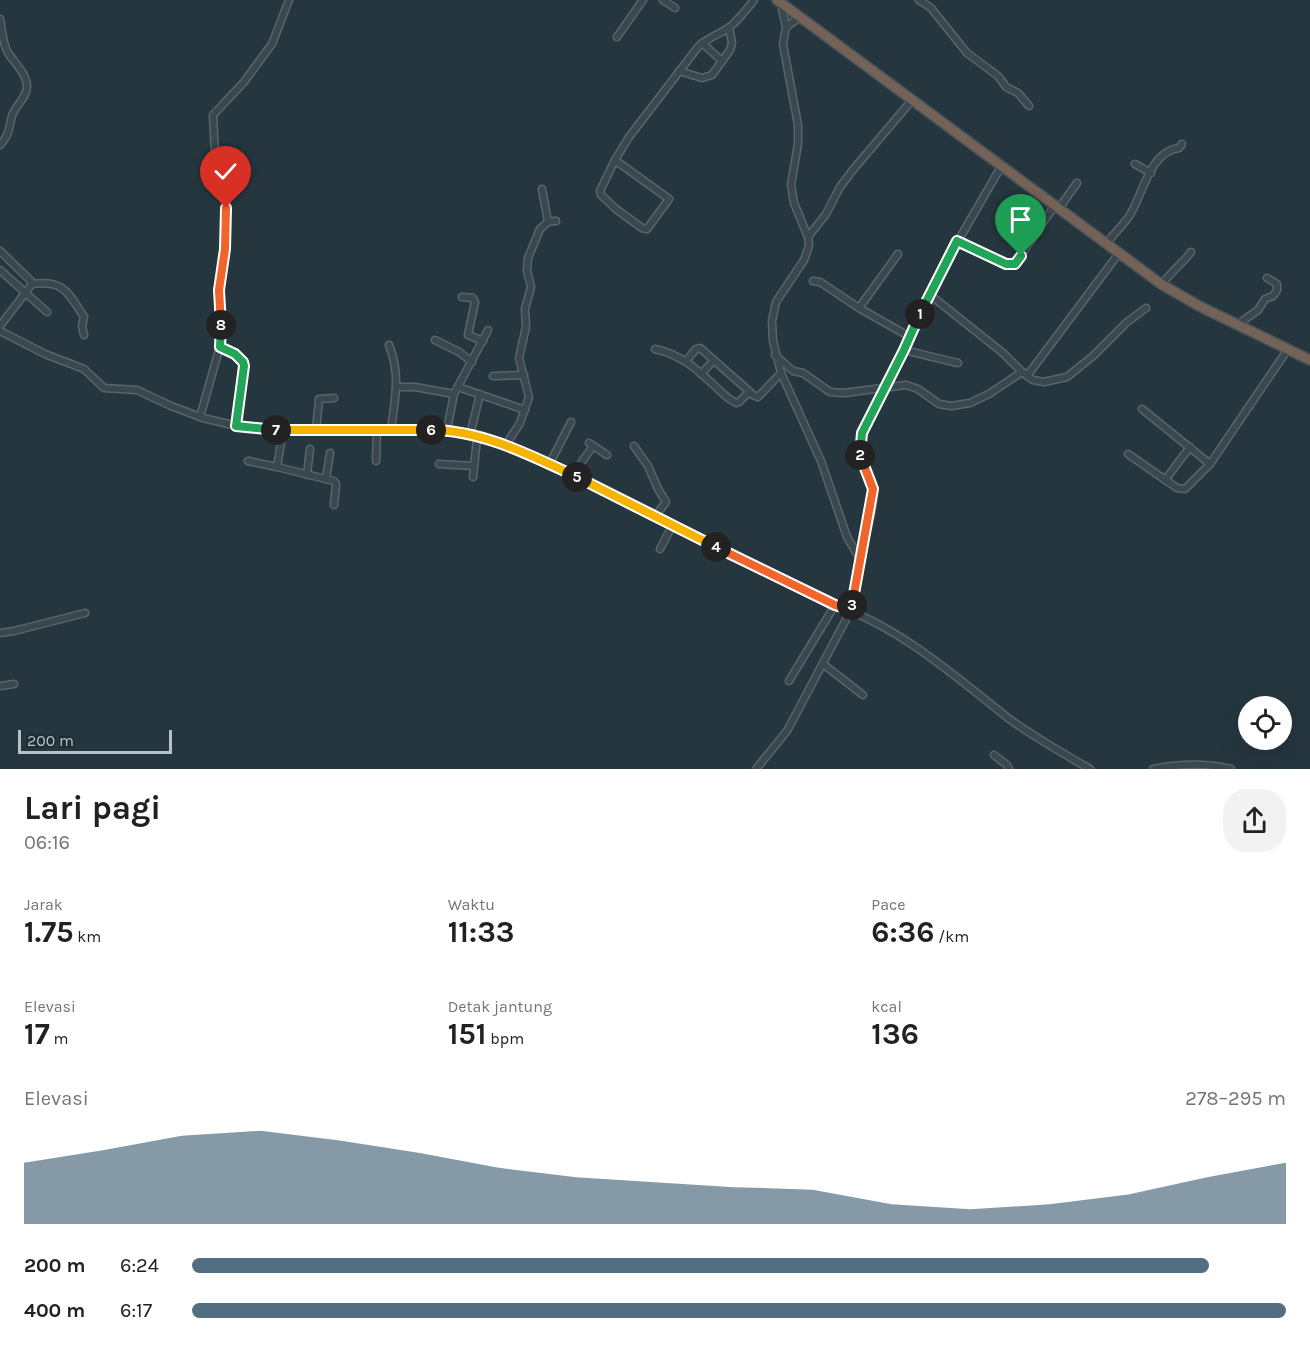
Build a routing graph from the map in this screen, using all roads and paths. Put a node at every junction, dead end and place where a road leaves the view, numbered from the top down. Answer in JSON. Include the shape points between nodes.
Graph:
{"nodes":[{"id":1,"x":289,"y":0,"type":"edge"},
{"id":2,"x":643,"y":0,"type":"edge"},
{"id":3,"x":663,"y":0,"type":"edge"},
{"id":4,"x":754,"y":0,"type":"edge"},
{"id":5,"x":919,"y":0,"type":"edge"},
{"id":6,"x":779,"y":2,"type":"edge"},
{"id":7,"x":675,"y":8,"type":"dead end"},
{"id":8,"x":800,"y":17,"type":"junction"},
{"id":9,"x":0,"y":19,"type":"edge"},
{"id":10,"x":729,"y":27,"type":"junction"},
{"id":11,"x":786,"y":27,"type":"junction"},
{"id":12,"x":617,"y":37,"type":"dead end"},
{"id":13,"x":702,"y":43,"type":"junction"},
{"id":14,"x":722,"y":61,"type":"junction"},
{"id":15,"x":679,"y":71,"type":"junction"},
{"id":16,"x":912,"y":100,"type":"junction"},
{"id":17,"x":1029,"y":106,"type":"dead end"},
{"id":18,"x":1182,"y":144,"type":"dead end"},
{"id":19,"x":0,"y":145,"type":"edge"},
{"id":20,"x":615,"y":160,"type":"junction"},
{"id":21,"x":1135,"y":164,"type":"dead end"},
{"id":22,"x":1002,"y":165,"type":"junction"},
{"id":23,"x":1150,"y":173,"type":"junction"},
{"id":24,"x":1077,"y":183,"type":"dead end"},
{"id":25,"x":542,"y":189,"type":"dead end"},
{"id":26,"x":1057,"y":207,"type":"junction"},
{"id":27,"x":556,"y":221,"type":"dead end"},
{"id":28,"x":548,"y":222,"type":"junction"},
{"id":29,"x":808,"y":237,"type":"junction"},
{"id":30,"x":957,"y":241,"type":"junction"},
{"id":31,"x":1106,"y":244,"type":"junction"},
{"id":32,"x":0,"y":251,"type":"edge"},
{"id":33,"x":1191,"y":252,"type":"dead end"},
{"id":34,"x":898,"y":254,"type":"dead end"},
{"id":35,"x":1119,"y":254,"type":"junction"},
{"id":36,"x":0,"y":270,"type":"edge"},
{"id":37,"x":1267,"y":278,"type":"dead end"},
{"id":38,"x":813,"y":280,"type":"dead end"},
{"id":39,"x":32,"y":284,"type":"junction"},
{"id":40,"x":1161,"y":284,"type":"junction"},
{"id":41,"x":27,"y":294,"type":"junction"},
{"id":42,"x":929,"y":294,"type":"junction"},
{"id":43,"x":462,"y":297,"type":"dead end"},
{"id":44,"x":859,"y":308,"type":"junction"},
{"id":45,"x":1146,"y":308,"type":"dead end"},
{"id":46,"x":47,"y":312,"type":"dead end"},
{"id":47,"x":1237,"y":325,"type":"junction"},
{"id":48,"x":0,"y":326,"type":"edge"},
{"id":49,"x":488,"y":330,"type":"dead end"},
{"id":50,"x":0,"y":331,"type":"edge"},
{"id":51,"x":84,"y":335,"type":"dead end"},
{"id":52,"x":910,"y":337,"type":"junction"},
{"id":53,"x":435,"y":340,"type":"dead end"},
{"id":54,"x":483,"y":341,"type":"junction"},
{"id":55,"x":389,"y":345,"type":"dead end"},
{"id":56,"x":220,"y":347,"type":"junction"},
{"id":57,"x":655,"y":349,"type":"dead end"},
{"id":58,"x":1288,"y":349,"type":"junction"},
{"id":59,"x":904,"y":350,"type":"junction"},
{"id":60,"x":775,"y":355,"type":"junction"},
{"id":61,"x":714,"y":360,"type":"junction"},
{"id":62,"x":1310,"y":360,"type":"edge"},
{"id":63,"x":686,"y":361,"type":"junction"},
{"id":64,"x":471,"y":362,"type":"junction"},
{"id":65,"x":958,"y":363,"type":"dead end"},
{"id":66,"x":781,"y":373,"type":"junction"},
{"id":67,"x":701,"y":374,"type":"junction"},
{"id":68,"x":1024,"y":374,"type":"junction"},
{"id":69,"x":524,"y":375,"type":"junction"},
{"id":70,"x":493,"y":376,"type":"dead end"},
{"id":71,"x":396,"y":387,"type":"junction"},
{"id":72,"x":458,"y":387,"type":"junction"},
{"id":73,"x":885,"y":387,"type":"junction"},
{"id":74,"x":750,"y":392,"type":"junction"},
{"id":75,"x":454,"y":394,"type":"junction"},
{"id":76,"x":480,"y":394,"type":"junction"},
{"id":77,"x":334,"y":398,"type":"dead end"},
{"id":78,"x":1142,"y":409,"type":"dead end"},
{"id":79,"x":525,"y":410,"type":"junction"},
{"id":80,"x":200,"y":417,"type":"junction"},
{"id":81,"x":571,"y":422,"type":"dead end"},
{"id":82,"x":236,"y":426,"type":"junction"},
{"id":83,"x":283,"y":430,"type":"junction"},
{"id":84,"x":316,"y":430,"type":"junction"},
{"id":85,"x":377,"y":430,"type":"junction"},
{"id":86,"x":391,"y":430,"type":"junction"},
{"id":87,"x":447,"y":430,"type":"junction"},
{"id":88,"x":470,"y":435,"type":"junction"},
{"id":89,"x":477,"y":438,"type":"junction"},
{"id":90,"x":506,"y":446,"type":"junction"},
{"id":91,"x":634,"y":446,"type":"dead end"},
{"id":92,"x":1190,"y":447,"type":"junction"},
{"id":93,"x":310,"y":449,"type":"dead end"},
{"id":94,"x":330,"y":453,"type":"dead end"},
{"id":95,"x":1128,"y":454,"type":"dead end"},
{"id":96,"x":607,"y":455,"type":"dead end"},
{"id":97,"x":248,"y":460,"type":"dead end"},
{"id":98,"x":376,"y":460,"type":"dead end"},
{"id":99,"x":440,"y":464,"type":"dead end"},
{"id":100,"x":1210,"y":464,"type":"junction"},
{"id":101,"x":549,"y":465,"type":"junction"},
{"id":102,"x":474,"y":466,"type":"junction"},
{"id":103,"x":277,"y":467,"type":"junction"},
{"id":104,"x":307,"y":475,"type":"junction"},
{"id":105,"x":576,"y":476,"type":"junction"},
{"id":106,"x":473,"y":477,"type":"dead end"},
{"id":107,"x":326,"y":479,"type":"junction"},
{"id":108,"x":1164,"y":480,"type":"junction"},
{"id":109,"x":334,"y":505,"type":"dead end"},
{"id":110,"x":656,"y":515,"type":"junction"},
{"id":111,"x":672,"y":526,"type":"junction"},
{"id":112,"x":660,"y":549,"type":"dead end"},
{"id":113,"x":860,"y":559,"type":"junction"},
{"id":114,"x":835,"y":605,"type":"junction"},
{"id":115,"x":851,"y":610,"type":"junction"},
{"id":116,"x":85,"y":613,"type":"dead end"},
{"id":117,"x":0,"y":633,"type":"edge"},
{"id":118,"x":823,"y":664,"type":"junction"},
{"id":119,"x":789,"y":681,"type":"dead end"},
{"id":120,"x":14,"y":684,"type":"dead end"},
{"id":121,"x":0,"y":686,"type":"edge"},
{"id":122,"x":863,"y":695,"type":"dead end"},
{"id":123,"x":994,"y":755,"type":"dead end"},
{"id":124,"x":756,"y":769,"type":"edge"},
{"id":125,"x":1009,"y":769,"type":"edge"},
{"id":126,"x":1090,"y":769,"type":"edge"},
{"id":127,"x":1153,"y":769,"type":"edge"},
{"id":128,"x":1232,"y":769,"type":"edge"}],
"edges":[{"from":1,"to":56,"type":"street","via":[[272,44],[213,115],[213,143],[227,190],[219,290]]},
{"from":2,"to":12,"type":"street"},
{"from":3,"to":7,"type":"street"},
{"from":4,"to":10,"type":"street"},
{"from":5,"to":17,"type":"street","via":[[931,8],[967,53]]},
{"from":6,"to":8,"type":"highway"},
{"from":6,"to":11,"type":"street"},
{"from":8,"to":11,"type":"street"},
{"from":8,"to":16,"type":"highway"},
{"from":9,"to":19,"type":"street","via":[[3,41],[27,87],[14,110],[8,135]]},
{"from":10,"to":13,"type":"street"},
{"from":10,"to":14,"type":"street","via":[[731,47]]},
{"from":11,"to":29,"type":"street","via":[[783,44],[798,126],[791,185],[794,204]]},
{"from":13,"to":14,"type":"street"},
{"from":13,"to":15,"type":"street"},
{"from":14,"to":15,"type":"street","via":[[707,78]]},
{"from":15,"to":20,"type":"street"},
{"from":16,"to":22,"type":"highway"},
{"from":16,"to":29,"type":"street","via":[[846,179]]},
{"from":18,"to":23,"type":"street","via":[[1165,153]]},
{"from":20,"to":20,"type":"street","via":[[669,198],[647,229],[601,196]]},
{"from":21,"to":23,"type":"street"},
{"from":22,"to":26,"type":"highway"},
{"from":22,"to":30,"type":"street"},
{"from":23,"to":31,"type":"street","via":[[1128,217]]},
{"from":24,"to":26,"type":"street"},
{"from":25,"to":28,"type":"street"},
{"from":26,"to":30,"type":"street","via":[[1015,264],[1006,264]]},
{"from":26,"to":31,"type":"highway"},
{"from":27,"to":28,"type":"street"},
{"from":28,"to":69,"type":"street","via":[[537,234],[527,263],[531,287],[519,358]]},
{"from":29,"to":60,"type":"street","via":[[804,260],[776,302],[772,321]]},
{"from":30,"to":42,"type":"street"},
{"from":31,"to":35,"type":"highway"},
{"from":32,"to":39,"type":"street"},
{"from":33,"to":40,"type":"street"},
{"from":34,"to":44,"type":"street"},
{"from":35,"to":40,"type":"highway"},
{"from":35,"to":68,"type":"street"},
{"from":36,"to":41,"type":"street"},
{"from":37,"to":47,"type":"street","via":[[1277,285],[1277,291]]},
{"from":38,"to":44,"type":"street"},
{"from":39,"to":41,"type":"street"},
{"from":39,"to":51,"type":"street","via":[[49,282],[67,291],[84,316]]},
{"from":40,"to":47,"type":"highway"},
{"from":41,"to":46,"type":"street"},
{"from":41,"to":48,"type":"street"},
{"from":42,"to":52,"type":"street"},
{"from":42,"to":68,"type":"street"},
{"from":43,"to":54,"type":"street","via":[[473,298],[475,302],[468,335]]},
{"from":44,"to":52,"type":"street"},
{"from":45,"to":68,"type":"street","via":[[1067,377],[1044,382],[1033,381]]},
{"from":47,"to":58,"type":"highway"},
{"from":49,"to":54,"type":"street"},
{"from":50,"to":80,"type":"street","via":[[84,369],[104,388],[137,390]]},
{"from":52,"to":59,"type":"street"},
{"from":53,"to":64,"type":"street"},
{"from":54,"to":64,"type":"street"},
{"from":55,"to":71,"type":"street","via":[[395,361]]},
{"from":56,"to":80,"type":"street"},
{"from":56,"to":82,"type":"street","via":[[243,362]]},
{"from":57,"to":63,"type":"street"},
{"from":58,"to":62,"type":"highway"},
{"from":58,"to":100,"type":"street"},
{"from":59,"to":65,"type":"street"},
{"from":59,"to":73,"type":"street"},
{"from":60,"to":66,"type":"street"},
{"from":60,"to":73,"type":"street","via":[[830,392]]},
{"from":61,"to":63,"type":"street","via":[[699,348]]},
{"from":61,"to":67,"type":"street"},
{"from":61,"to":74,"type":"street"},
{"from":63,"to":67,"type":"street"},
{"from":64,"to":72,"type":"street"},
{"from":66,"to":74,"type":"street","via":[[758,397]]},
{"from":66,"to":113,"type":"street","via":[[821,461],[847,537]]},
{"from":67,"to":74,"type":"street","via":[[733,402],[739,402]]},
{"from":68,"to":73,"type":"street","via":[[970,403],[951,406],[939,404],[911,386]]},
{"from":69,"to":70,"type":"street"},
{"from":69,"to":79,"type":"street","via":[[529,394]]},
{"from":71,"to":75,"type":"street"},
{"from":71,"to":86,"type":"street"},
{"from":72,"to":75,"type":"street"},
{"from":72,"to":76,"type":"street"},
{"from":73,"to":113,"type":"street","via":[[859,446],[873,489]]},
{"from":75,"to":87,"type":"street"},
{"from":76,"to":79,"type":"street"},
{"from":76,"to":88,"type":"street"},
{"from":77,"to":84,"type":"street","via":[[319,399]]},
{"from":78,"to":92,"type":"street"},
{"from":79,"to":90,"type":"street"},
{"from":80,"to":82,"type":"street"},
{"from":81,"to":101,"type":"street"},
{"from":82,"to":83,"type":"street"},
{"from":83,"to":84,"type":"street"},
{"from":83,"to":103,"type":"street"},
{"from":84,"to":85,"type":"street"},
{"from":85,"to":86,"type":"street"},
{"from":85,"to":98,"type":"street"},
{"from":86,"to":87,"type":"street"},
{"from":87,"to":88,"type":"street"},
{"from":88,"to":89,"type":"street"},
{"from":89,"to":90,"type":"street"},
{"from":89,"to":102,"type":"street"},
{"from":90,"to":101,"type":"street"},
{"from":91,"to":110,"type":"street","via":[[666,502]]},
{"from":92,"to":100,"type":"street"},
{"from":92,"to":108,"type":"street"},
{"from":93,"to":104,"type":"street"},
{"from":94,"to":107,"type":"street"},
{"from":95,"to":108,"type":"street"},
{"from":96,"to":105,"type":"street","via":[[591,444]]},
{"from":97,"to":103,"type":"street"},
{"from":99,"to":102,"type":"street"},
{"from":100,"to":108,"type":"street","via":[[1183,490]]},
{"from":101,"to":105,"type":"street"},
{"from":102,"to":106,"type":"street"},
{"from":103,"to":104,"type":"street"},
{"from":104,"to":107,"type":"street"},
{"from":105,"to":110,"type":"street"},
{"from":107,"to":109,"type":"street","via":[[335,482]]},
{"from":110,"to":111,"type":"street"},
{"from":111,"to":112,"type":"street"},
{"from":111,"to":114,"type":"street"},
{"from":113,"to":115,"type":"street"},
{"from":114,"to":115,"type":"street"},
{"from":114,"to":119,"type":"street"},
{"from":115,"to":118,"type":"street"},
{"from":115,"to":126,"type":"street","via":[[932,658],[1035,736]]},
{"from":116,"to":117,"type":"street"},
{"from":118,"to":122,"type":"street"},
{"from":118,"to":124,"type":"street","via":[[787,731]]},
{"from":120,"to":121,"type":"street"},
{"from":123,"to":125,"type":"street"},
{"from":127,"to":128,"type":"street","via":[[1183,765]]}]}
